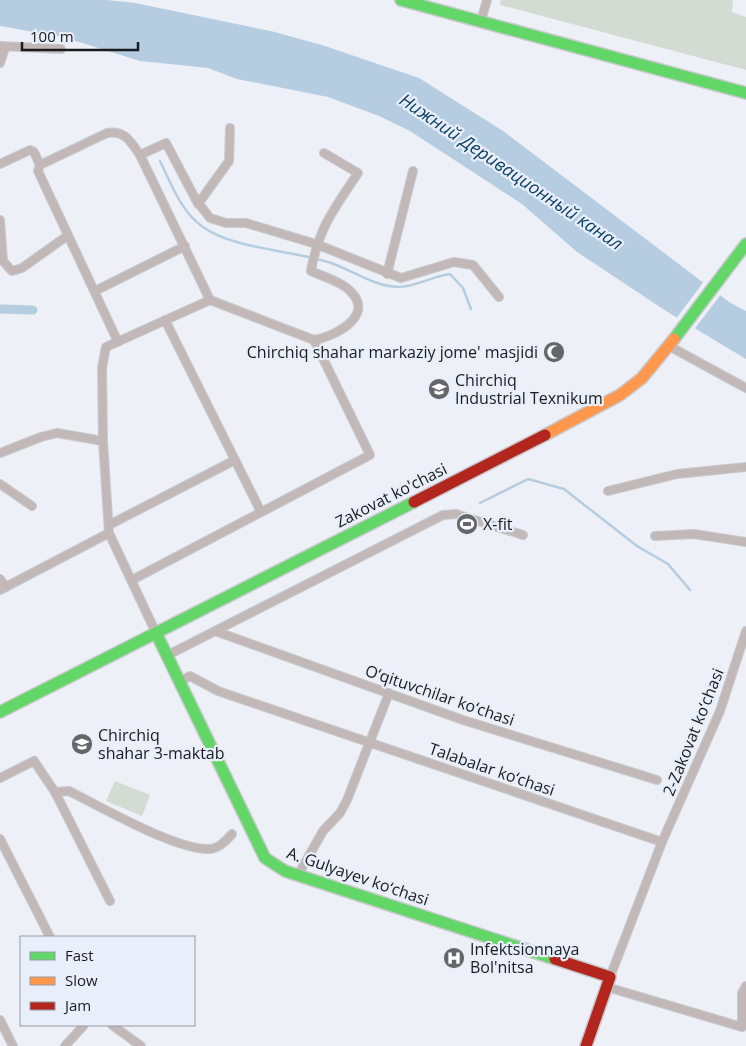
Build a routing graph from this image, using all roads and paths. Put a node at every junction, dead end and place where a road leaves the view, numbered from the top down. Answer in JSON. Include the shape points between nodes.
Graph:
{"nodes":[{"id":1,"x":401,"y":0,"type":"edge"},
{"id":2,"x":432,"y":0,"type":"edge"},
{"id":3,"x":487,"y":0,"type":"edge"},
{"id":4,"x":482,"y":18,"type":"junction"},
{"id":5,"x":3,"y":47,"type":"edge"},
{"id":6,"x":61,"y":49,"type":"dead end"},
{"id":7,"x":0,"y":63,"type":"edge"},
{"id":8,"x":746,"y":85,"type":"edge"},
{"id":9,"x":746,"y":93,"type":"edge"},
{"id":10,"x":230,"y":128,"type":"dead end"},
{"id":11,"x":324,"y":153,"type":"dead end"},
{"id":12,"x":140,"y":155,"type":"junction"},
{"id":13,"x":0,"y":164,"type":"edge"},
{"id":14,"x":40,"y":165,"type":"junction"},
{"id":15,"x":413,"y":171,"type":"dead end"},
{"id":16,"x":198,"y":204,"type":"junction"},
{"id":17,"x":0,"y":220,"type":"edge"},
{"id":18,"x":67,"y":236,"type":"junction"},
{"id":19,"x":316,"y":244,"type":"junction"},
{"id":20,"x":746,"y":244,"type":"edge"},
{"id":21,"x":185,"y":246,"type":"junction"},
{"id":22,"x":387,"y":274,"type":"junction"},
{"id":23,"x":95,"y":291,"type":"junction"},
{"id":24,"x":500,"y":297,"type":"dead end"},
{"id":25,"x":210,"y":300,"type":"junction"},
{"id":26,"x":165,"y":320,"type":"junction"},
{"id":27,"x":314,"y":340,"type":"junction"},
{"id":28,"x":118,"y":342,"type":"junction"},
{"id":29,"x":669,"y":346,"type":"junction"},
{"id":30,"x":746,"y":388,"type":"edge"},
{"id":31,"x":103,"y":442,"type":"junction"},
{"id":32,"x":0,"y":453,"type":"edge"},
{"id":33,"x":235,"y":460,"type":"junction"},
{"id":34,"x":746,"y":467,"type":"edge"},
{"id":35,"x":0,"y":484,"type":"edge"},
{"id":36,"x":608,"y":491,"type":"dead end"},
{"id":37,"x":32,"y":506,"type":"dead end"},
{"id":38,"x":262,"y":512,"type":"junction"},
{"id":39,"x":109,"y":529,"type":"junction"},
{"id":40,"x":523,"y":535,"type":"dead end"},
{"id":41,"x":655,"y":536,"type":"dead end"},
{"id":42,"x":746,"y":542,"type":"edge"},
{"id":43,"x":0,"y":579,"type":"edge"},
{"id":44,"x":132,"y":580,"type":"junction"},
{"id":45,"x":3,"y":589,"type":"edge"},
{"id":46,"x":215,"y":631,"type":"junction"},
{"id":47,"x":746,"y":631,"type":"edge"},
{"id":48,"x":156,"y":633,"type":"junction"},
{"id":49,"x":166,"y":656,"type":"junction"},
{"id":50,"x":178,"y":682,"type":"junction"},
{"id":51,"x":389,"y":693,"type":"junction"},
{"id":52,"x":0,"y":712,"type":"edge"},
{"id":53,"x":371,"y":742,"type":"junction"},
{"id":54,"x":0,"y":778,"type":"edge"},
{"id":55,"x":658,"y":780,"type":"dead end"},
{"id":56,"x":55,"y":792,"type":"junction"},
{"id":57,"x":232,"y":834,"type":"dead end"},
{"id":58,"x":0,"y":839,"type":"edge"},
{"id":59,"x":662,"y":842,"type":"junction"},
{"id":60,"x":298,"y":874,"type":"junction"},
{"id":61,"x":110,"y":901,"type":"dead end"},
{"id":62,"x":49,"y":936,"type":"edge"},
{"id":63,"x":609,"y":982,"type":"junction"},
{"id":64,"x":746,"y":986,"type":"edge"},
{"id":65,"x":0,"y":1020,"type":"edge"},
{"id":66,"x":83,"y":1026,"type":"edge"},
{"id":67,"x":113,"y":1026,"type":"edge"},
{"id":68,"x":13,"y":1046,"type":"edge"},
{"id":69,"x":65,"y":1046,"type":"edge"},
{"id":70,"x":141,"y":1046,"type":"edge"},
{"id":71,"x":586,"y":1046,"type":"edge"}],
"edges":[{"from":1,"to":4,"type":"main road"},
{"from":2,"to":4,"type":"main road"},
{"from":3,"to":4,"type":"street"},
{"from":4,"to":8,"type":"main road"},
{"from":4,"to":9,"type":"main road"},
{"from":5,"to":6,"type":"street"},
{"from":5,"to":7,"type":"street"},
{"from":10,"to":16,"type":"street","via":[[229,161]]},
{"from":11,"to":19,"type":"street","via":[[358,173],[328,216]]},
{"from":12,"to":14,"type":"street","via":[[125,134],[116,132],[107,133]]},
{"from":12,"to":16,"type":"street","via":[[166,144]]},
{"from":12,"to":21,"type":"street"},
{"from":13,"to":14,"type":"street","via":[[30,150]]},
{"from":14,"to":18,"type":"street","via":[[38,171]]},
{"from":15,"to":22,"type":"street"},
{"from":16,"to":19,"type":"street","via":[[210,218],[226,223],[246,223]]},
{"from":17,"to":18,"type":"street","via":[[3,261],[12,271],[22,268]]},
{"from":18,"to":23,"type":"street"},
{"from":19,"to":22,"type":"street"},
{"from":19,"to":27,"type":"street","via":[[311,271],[346,288],[354,294],[357,303],[352,322],[329,338]]},
{"from":20,"to":29,"type":"main road","name":"Zakovat ko'chasi"},
{"from":21,"to":23,"type":"street"},
{"from":21,"to":25,"type":"street"},
{"from":22,"to":24,"type":"street","via":[[401,278],[454,262],[464,263],[473,265]]},
{"from":23,"to":28,"type":"street"},
{"from":25,"to":26,"type":"street"},
{"from":25,"to":27,"type":"street"},
{"from":26,"to":28,"type":"street"},
{"from":26,"to":33,"type":"street"},
{"from":27,"to":38,"type":"street","via":[[370,455]]},
{"from":28,"to":31,"type":"street","via":[[106,347],[102,368]]},
{"from":29,"to":30,"type":"street"},
{"from":29,"to":48,"type":"main road","name":"Zakovat ko'chasi","via":[[642,378],[596,409]]},
{"from":31,"to":32,"type":"street","via":[[57,433]]},
{"from":31,"to":39,"type":"street"},
{"from":33,"to":38,"type":"street"},
{"from":33,"to":39,"type":"street"},
{"from":34,"to":36,"type":"street","via":[[677,474]]},
{"from":35,"to":37,"type":"street"},
{"from":38,"to":44,"type":"street"},
{"from":39,"to":44,"type":"street"},
{"from":39,"to":45,"type":"street"},
{"from":40,"to":46,"type":"street","via":[[449,513]]},
{"from":41,"to":42,"type":"street","via":[[694,534]]},
{"from":43,"to":45,"type":"street"},
{"from":44,"to":48,"type":"street"},
{"from":46,"to":49,"type":"street"},
{"from":46,"to":51,"type":"street","name":"O‘qituvchilar ko‘chasi"},
{"from":47,"to":59,"type":"street","name":"2-Zakovat ko‘chasi","via":[[720,711]]},
{"from":48,"to":49,"type":"main road","name":"A. Gulyayev ko‘chasi"},
{"from":48,"to":52,"type":"main road","name":"Zakovat ko'chasi"},
{"from":49,"to":50,"type":"main road","name":"A. Gulyayev ko‘chasi"},
{"from":50,"to":53,"type":"street","name":"Talabalar ko‘chasi","via":[[190,676],[218,691]]},
{"from":50,"to":60,"type":"main road","name":"A. Gulyayev ko‘chasi","via":[[264,858]]},
{"from":51,"to":53,"type":"street"},
{"from":51,"to":55,"type":"street","name":"O‘qituvchilar ko‘chasi","via":[[463,720]]},
{"from":53,"to":59,"type":"street","name":"Talabalar ko‘chasi"},
{"from":53,"to":60,"type":"street","via":[[347,800],[323,831]]},
{"from":54,"to":56,"type":"street","via":[[34,761]]},
{"from":56,"to":57,"type":"street","via":[[69,791],[166,839],[200,848],[212,849]]},
{"from":56,"to":61,"type":"street"},
{"from":58,"to":62,"type":"street"},
{"from":59,"to":63,"type":"street"},
{"from":60,"to":63,"type":"main road","name":"A. Gulyayev ko‘chasi"},
{"from":63,"to":64,"type":"street","via":[[742,1027],[742,993]]},
{"from":63,"to":71,"type":"main road"},
{"from":65,"to":68,"type":"street"},
{"from":66,"to":69,"type":"street"},
{"from":67,"to":70,"type":"street"}]}
